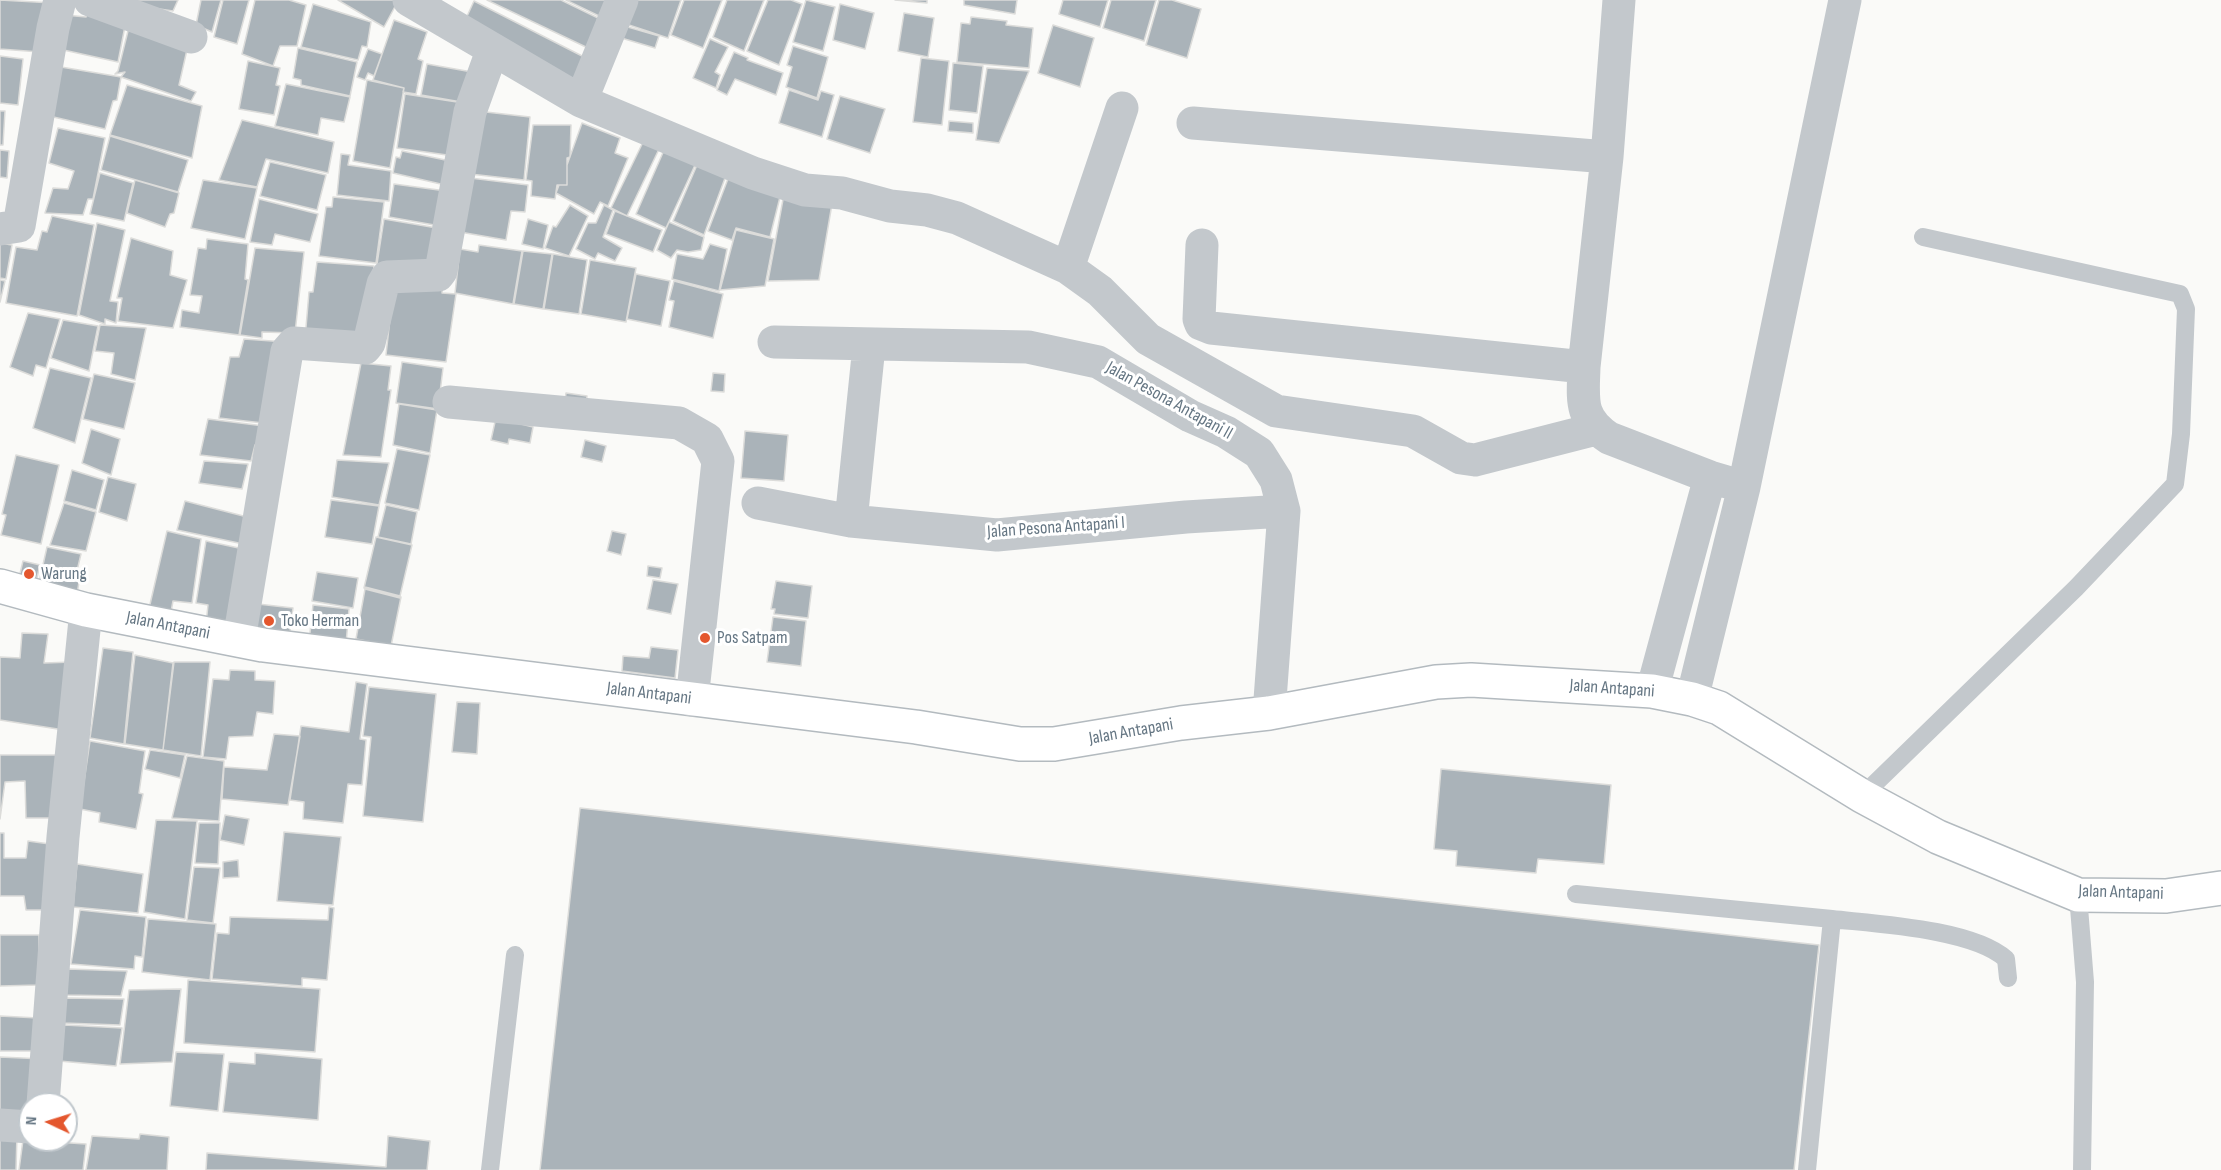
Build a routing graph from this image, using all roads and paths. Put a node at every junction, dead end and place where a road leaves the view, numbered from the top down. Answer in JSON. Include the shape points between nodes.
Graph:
{"nodes":[{"id":1,"x":60,"y":0,"type":"edge"},
{"id":2,"x":90,"y":0,"type":"edge"},
{"id":3,"x":409,"y":0,"type":"edge"},
{"id":4,"x":621,"y":0,"type":"edge"},
{"id":5,"x":1619,"y":0,"type":"edge"},
{"id":6,"x":1845,"y":0,"type":"edge"},
{"id":7,"x":190,"y":37,"type":"dead end"},
{"id":8,"x":492,"y":51,"type":"junction"},
{"id":9,"x":581,"y":101,"type":"junction"},
{"id":10,"x":1122,"y":108,"type":"dead end"},
{"id":11,"x":1193,"y":123,"type":"dead end"},
{"id":12,"x":1607,"y":157,"type":"junction"},
{"id":13,"x":0,"y":229,"type":"edge"},
{"id":14,"x":1923,"y":237,"type":"dead end"},
{"id":15,"x":1202,"y":245,"type":"dead end"},
{"id":16,"x":1068,"y":268,"type":"junction"},
{"id":17,"x":774,"y":342,"type":"dead end"},
{"id":18,"x":869,"y":346,"type":"junction"},
{"id":19,"x":1584,"y":367,"type":"junction"},
{"id":20,"x":449,"y":402,"type":"dead end"},
{"id":21,"x":1596,"y":429,"type":"junction"},
{"id":22,"x":1710,"y":477,"type":"junction"},
{"id":23,"x":1744,"y":487,"type":"junction"},
{"id":24,"x":758,"y":503,"type":"dead end"},
{"id":25,"x":1284,"y":511,"type":"junction"},
{"id":26,"x":851,"y":520,"type":"junction"},
{"id":27,"x":0,"y":586,"type":"edge"},
{"id":28,"x":86,"y":610,"type":"junction"},
{"id":29,"x":239,"y":640,"type":"junction"},
{"id":30,"x":1652,"y":691,"type":"junction"},
{"id":31,"x":1692,"y":699,"type":"junction"},
{"id":32,"x":692,"y":700,"type":"junction"},
{"id":33,"x":1269,"y":713,"type":"junction"},
{"id":34,"x":1862,"y":796,"type":"junction"},
{"id":35,"x":2221,"y":888,"type":"edge"},
{"id":36,"x":1576,"y":894,"type":"dead end"},
{"id":37,"x":2078,"y":895,"type":"junction"},
{"id":38,"x":1832,"y":919,"type":"junction"},
{"id":39,"x":515,"y":955,"type":"dead end"},
{"id":40,"x":2008,"y":978,"type":"dead end"},
{"id":41,"x":44,"y":1092,"type":"edge"},
{"id":42,"x":0,"y":1125,"type":"edge"},
{"id":43,"x":18,"y":1126,"type":"edge"},
{"id":44,"x":490,"y":1170,"type":"edge"},
{"id":45,"x":1807,"y":1170,"type":"edge"},
{"id":46,"x":2082,"y":1170,"type":"edge"}],
"edges":[{"from":1,"to":13,"type":"street","via":[[20,226]]},
{"from":2,"to":7,"type":"street"},
{"from":3,"to":8,"type":"street"},
{"from":4,"to":9,"type":"street"},
{"from":5,"to":12,"type":"street"},
{"from":6,"to":23,"type":"street"},
{"from":8,"to":9,"type":"street"},
{"from":8,"to":29,"type":"street","via":[[470,112],[441,271],[430,276],[387,277],[365,348],[294,343],[287,351]]},
{"from":9,"to":16,"type":"street","via":[[753,173],[805,190],[842,193],[957,218]]},
{"from":10,"to":16,"type":"street"},
{"from":11,"to":12,"type":"street"},
{"from":12,"to":19,"type":"street"},
{"from":14,"to":34,"type":"lane","via":[[2180,294],[2186,309],[2181,434],[2175,484],[2076,588]]},
{"from":15,"to":19,"type":"street","via":[[1199,319],[1211,328]]},
{"from":16,"to":21,"type":"street","via":[[1100,291],[1148,339],[1276,411],[1413,430],[1461,458],[1475,460]]},
{"from":17,"to":18,"type":"street","name":"Jalan Pesona Antapani II"},
{"from":18,"to":25,"type":"street","name":"Jalan Pesona Antapani II","via":[[1028,347],[1098,362],[1259,453],[1276,480]]},
{"from":18,"to":26,"type":"street"},
{"from":19,"to":21,"type":"street","via":[[1583,402]]},
{"from":20,"to":32,"type":"street","via":[[679,423],[707,439],[718,461]]},
{"from":21,"to":22,"type":"street","via":[[1609,438]]},
{"from":22,"to":23,"type":"street"},
{"from":22,"to":30,"type":"street"},
{"from":23,"to":31,"type":"street"},
{"from":24,"to":26,"type":"street","name":"Jalan Pesona Antapani I"},
{"from":25,"to":26,"type":"street","name":"Jalan Pesona Antapani I","via":[[997,536]]},
{"from":25,"to":33,"type":"street","name":"Jalan Pesona Antapani II"},
{"from":27,"to":28,"type":"street","name":"Jalan Antapani"},
{"from":28,"to":29,"type":"street","name":"Jalan Antapani"},
{"from":28,"to":41,"type":"street","via":[[63,837]]},
{"from":29,"to":32,"type":"street","name":"Jalan Antapani"},
{"from":30,"to":31,"type":"street","name":"Jalan Antapani"},
{"from":30,"to":33,"type":"street","name":"Jalan Antapani","via":[[1472,680],[1436,682]]},
{"from":31,"to":34,"type":"street","name":"Jalan Antapani","via":[[1719,708]]},
{"from":32,"to":33,"type":"street","name":"Jalan Antapani","via":[[916,727],[1020,744],[1054,744]]},
{"from":34,"to":37,"type":"street","name":"Jalan Antapani","via":[[1938,837]]},
{"from":35,"to":37,"type":"street","name":"Jalan Antapani","via":[[2166,896]]},
{"from":36,"to":38,"type":"lane"},
{"from":37,"to":46,"type":"lane","via":[[2085,982]]},
{"from":38,"to":40,"type":"lane","via":[[1930,931],[1995,949],[2006,959]]},
{"from":38,"to":45,"type":"lane"},
{"from":39,"to":44,"type":"lane"},
{"from":42,"to":43,"type":"street"}]}
